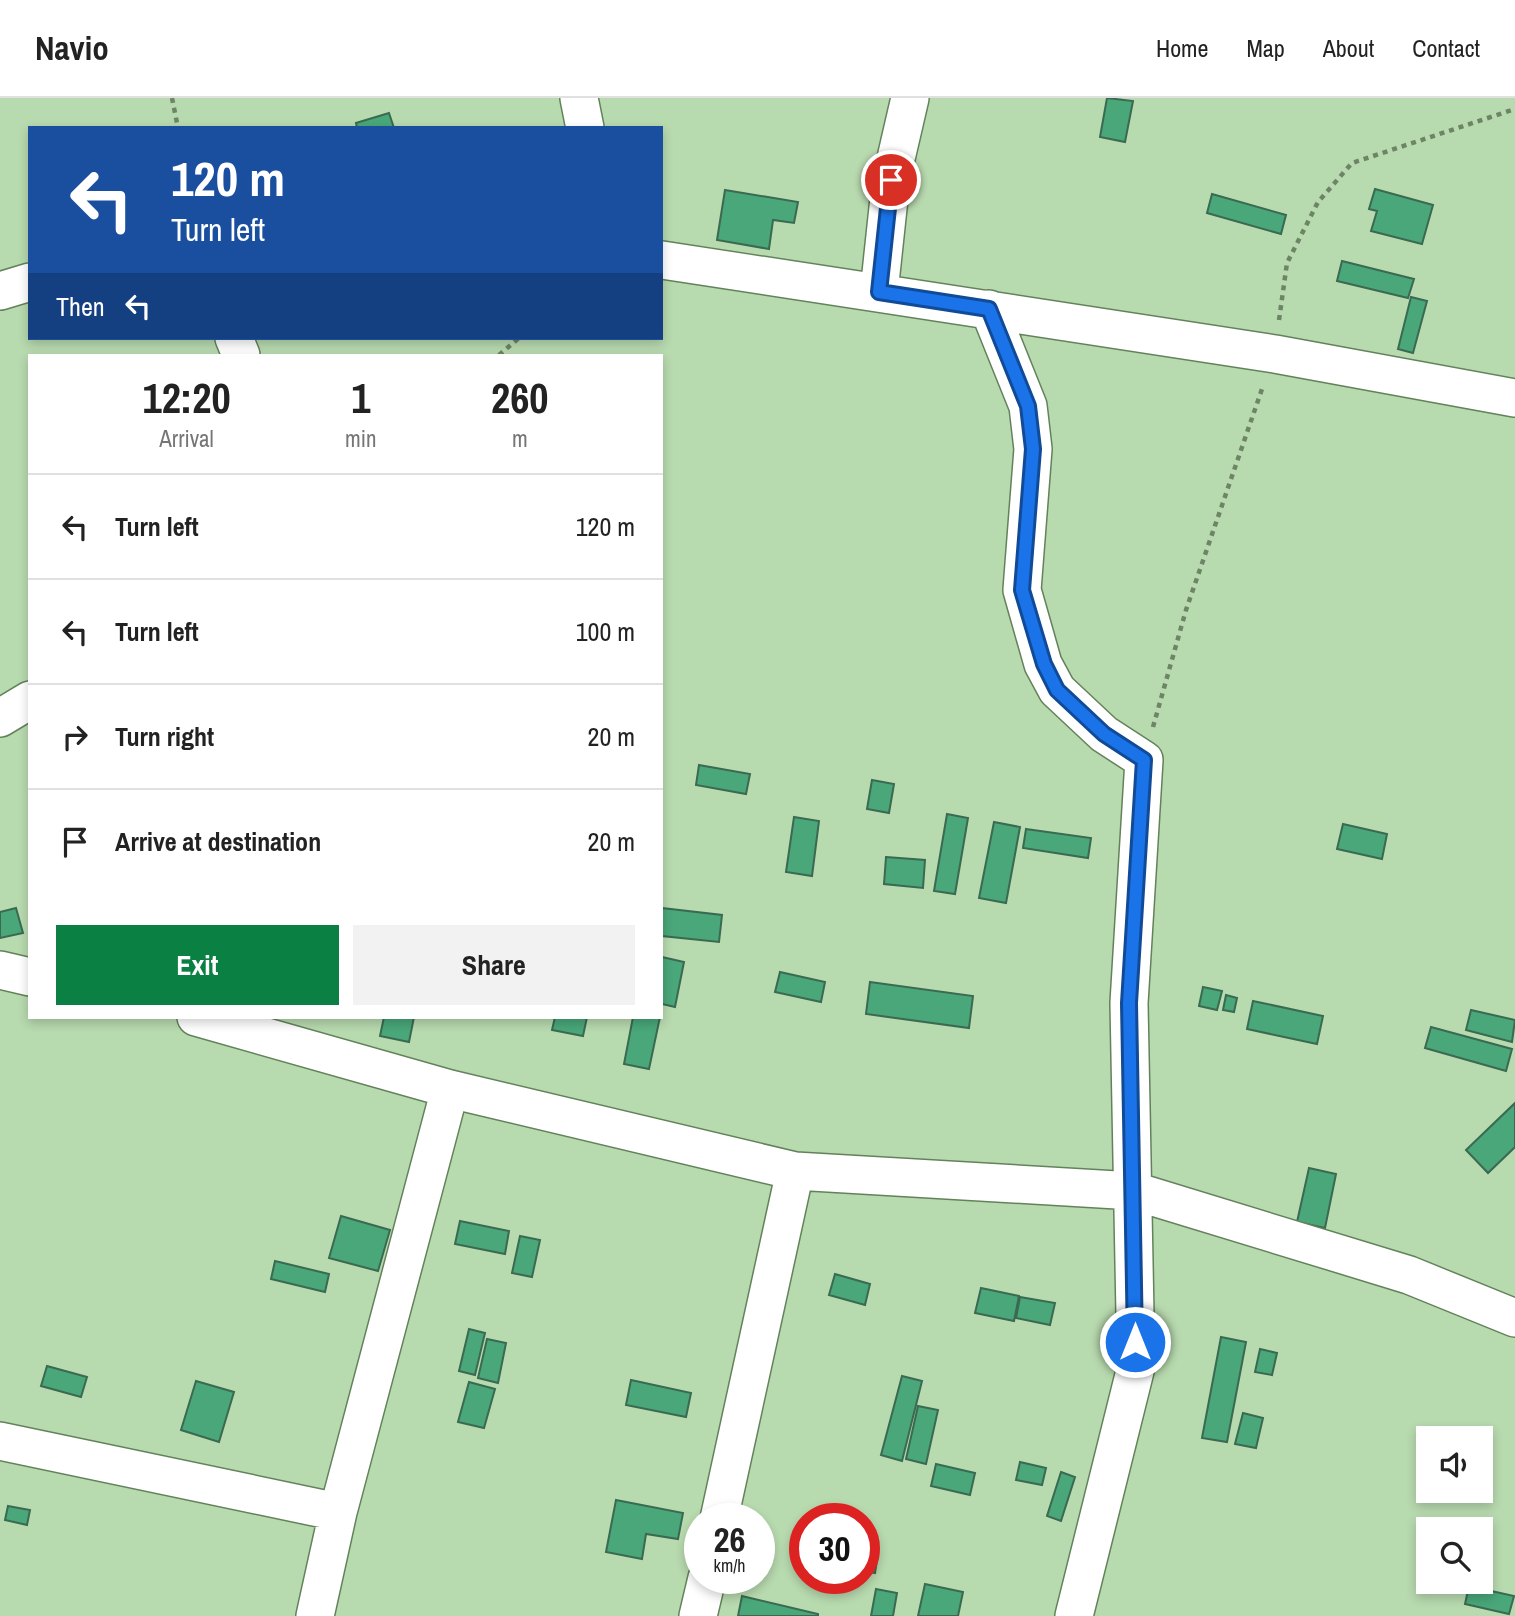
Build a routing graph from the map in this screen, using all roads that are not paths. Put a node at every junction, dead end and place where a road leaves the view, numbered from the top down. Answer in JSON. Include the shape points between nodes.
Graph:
{"nodes":[{"id":1,"x":579,"y":98,"type":"edge"},
{"id":2,"x":910,"y":98,"type":"edge"},
{"id":3,"x":585,"y":126,"type":"edge"},
{"id":4,"x":663,"y":260,"type":"edge"},
{"id":5,"x":28,"y":283,"type":"edge"},
{"id":6,"x":0,"y":291,"type":"edge"},
{"id":7,"x":879,"y":292,"type":"junction"},
{"id":8,"x":989,"y":309,"type":"junction"},
{"id":9,"x":1515,"y":398,"type":"edge"},
{"id":10,"x":28,"y":701,"type":"edge"},
{"id":11,"x":0,"y":718,"type":"edge"},
{"id":12,"x":0,"y":970,"type":"edge"},
{"id":13,"x":28,"y":977,"type":"edge"},
{"id":14,"x":203,"y":1019,"type":"edge"},
{"id":15,"x":450,"y":1089,"type":"junction"},
{"id":16,"x":795,"y":1171,"type":"junction"},
{"id":17,"x":1134,"y":1191,"type":"junction"},
{"id":18,"x":1515,"y":1318,"type":"edge"},
{"id":19,"x":0,"y":1441,"type":"edge"},
{"id":20,"x":722,"y":1503,"type":"edge"},
{"id":21,"x":338,"y":1513,"type":"junction"},
{"id":22,"x":703,"y":1594,"type":"edge"},
{"id":23,"x":315,"y":1616,"type":"edge"},
{"id":24,"x":698,"y":1616,"type":"edge"},
{"id":25,"x":1074,"y":1616,"type":"edge"}],
"edges":[{"from":1,"to":3,"type":"street"},
{"from":2,"to":7,"type":"street","via":[[891,180]]},
{"from":4,"to":7,"type":"street"},
{"from":5,"to":6,"type":"street"},
{"from":7,"to":8,"type":"street"},
{"from":8,"to":9,"type":"street"},
{"from":8,"to":17,"type":"street","via":[[1028,406],[1033,449],[1022,590],[1044,664],[1057,690],[1104,734],[1144,760],[1129,1003]]},
{"from":10,"to":11,"type":"street"},
{"from":12,"to":13,"type":"street"},
{"from":14,"to":15,"type":"street"},
{"from":15,"to":16,"type":"street"},
{"from":15,"to":21,"type":"street"},
{"from":16,"to":17,"type":"street"},
{"from":16,"to":20,"type":"street"},
{"from":17,"to":18,"type":"street","via":[[1409,1275]]},
{"from":17,"to":25,"type":"street","via":[[1136,1367]]},
{"from":19,"to":21,"type":"street"},
{"from":21,"to":23,"type":"street"},
{"from":22,"to":24,"type":"street"}]}
